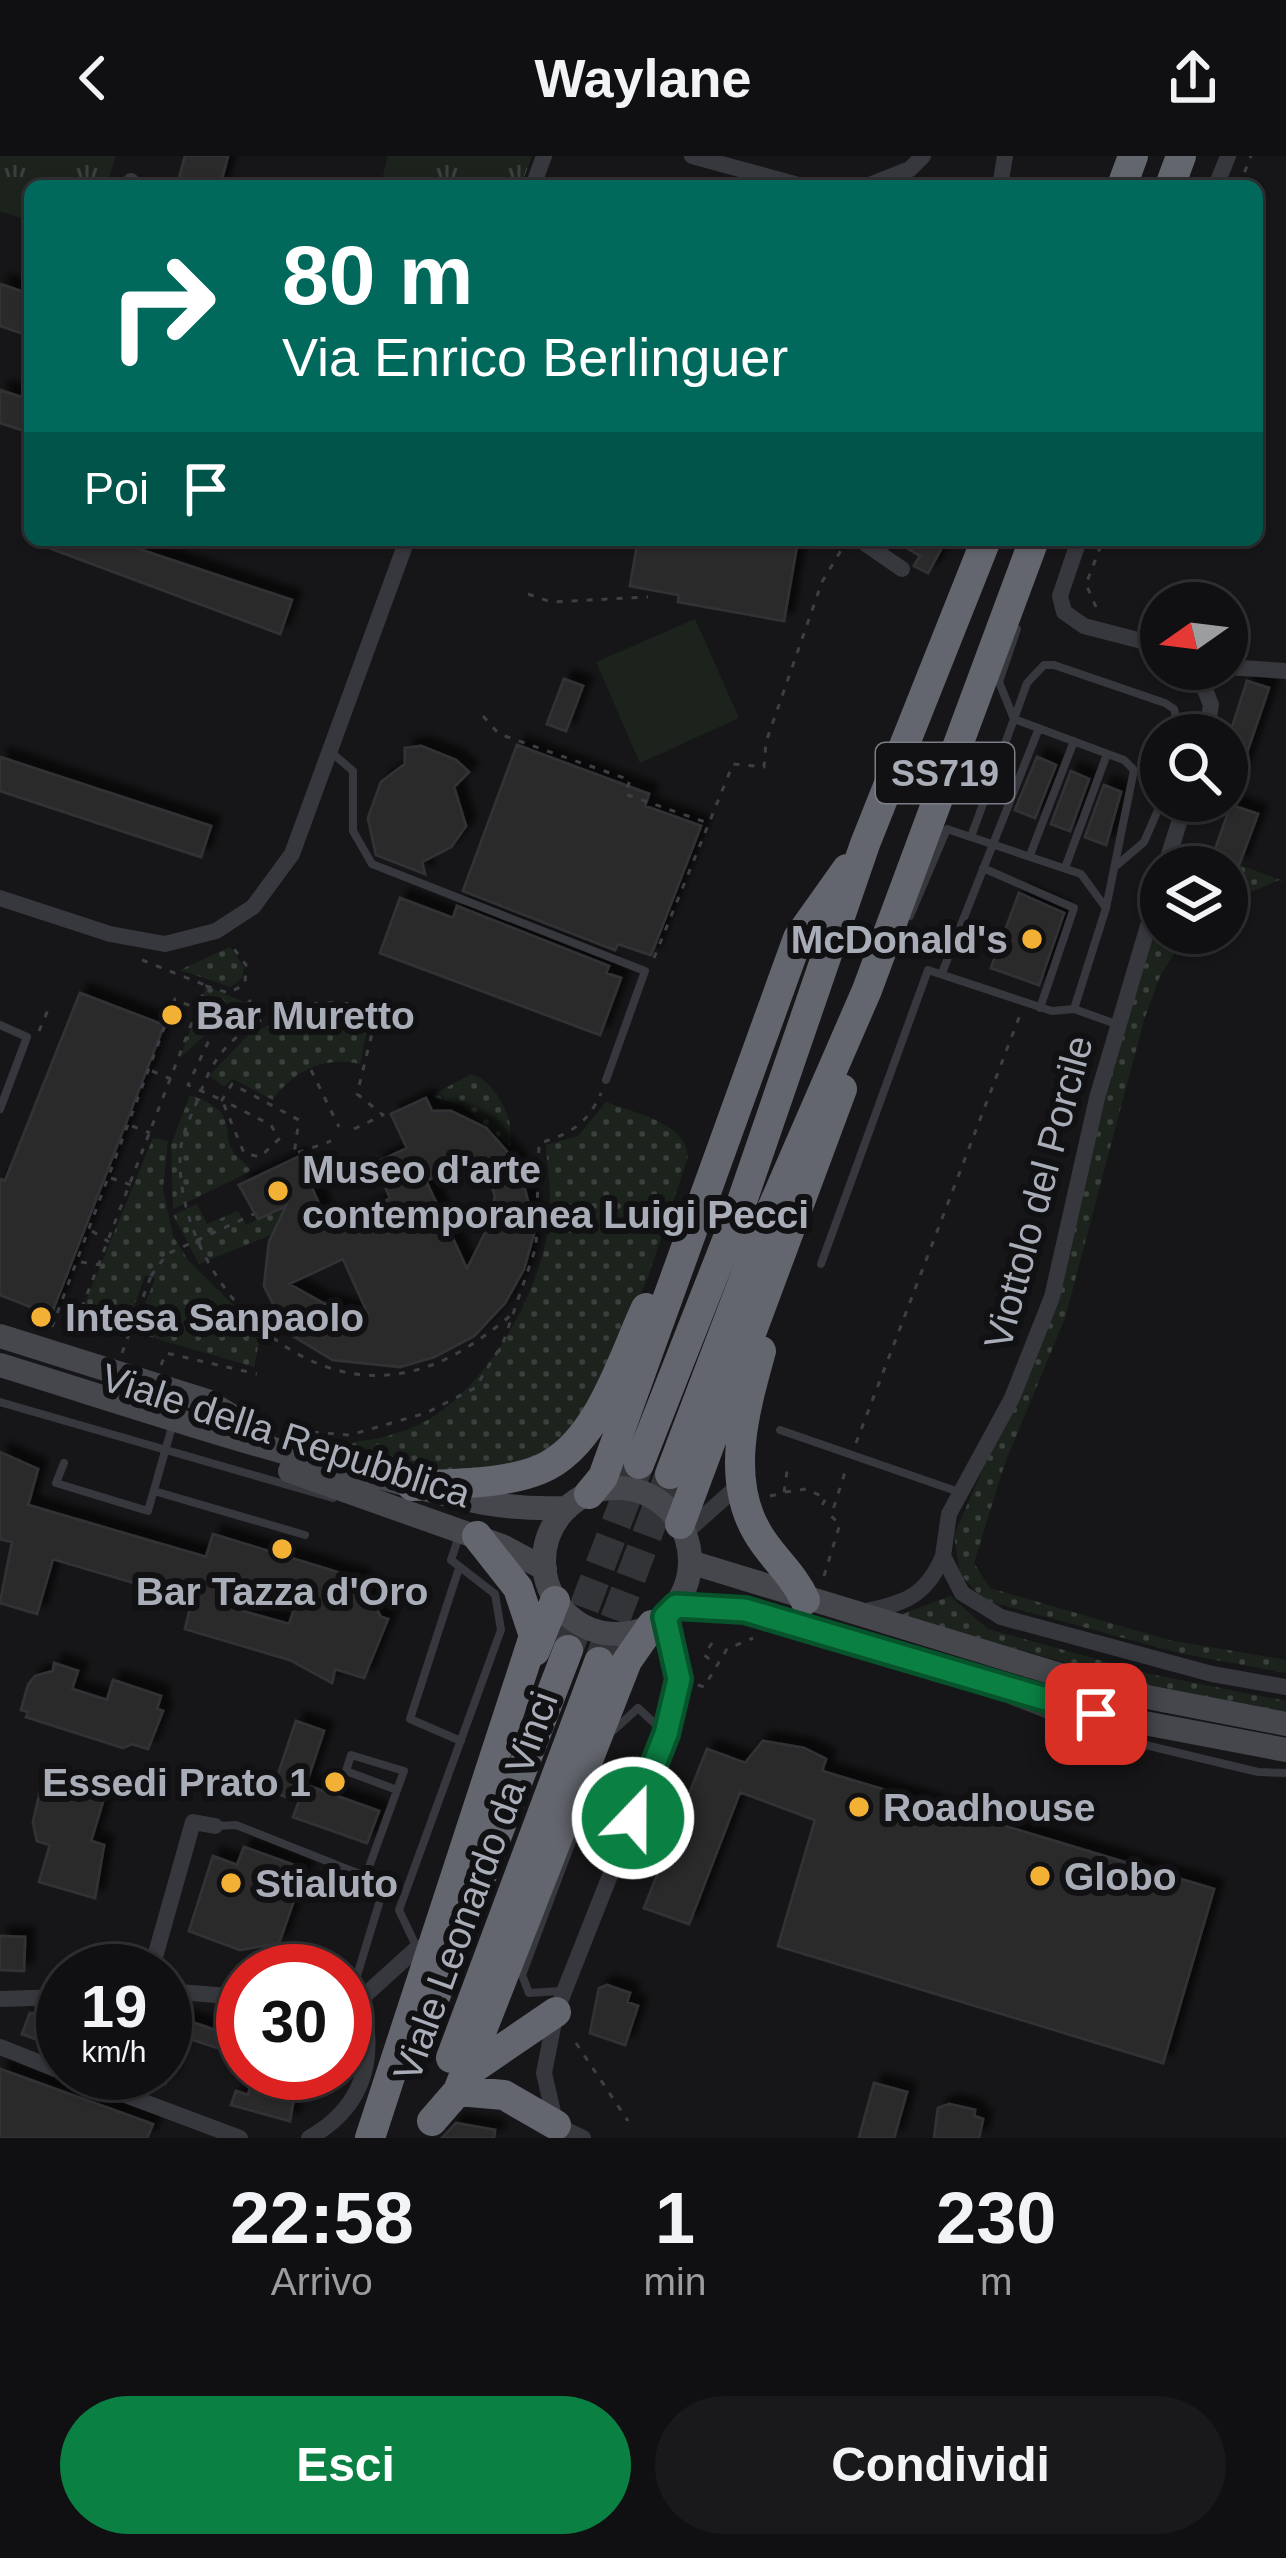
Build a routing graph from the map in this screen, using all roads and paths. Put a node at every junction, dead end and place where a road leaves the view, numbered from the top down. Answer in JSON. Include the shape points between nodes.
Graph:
{"nodes":[{"id":1,"x":692,"y":156,"type":"edge"},
{"id":2,"x":923,"y":156,"type":"edge"},
{"id":3,"x":780,"y":180,"type":"edge"},
{"id":4,"x":882,"y":180,"type":"edge"},
{"id":5,"x":405,"y":546,"type":"edge"},
{"id":6,"x":843,"y":546,"type":"edge"},
{"id":7,"x":869,"y":546,"type":"edge"},
{"id":8,"x":984,"y":546,"type":"edge"},
{"id":9,"x":1077,"y":546,"type":"edge"},
{"id":10,"x":1101,"y":546,"type":"edge"},
{"id":11,"x":1030,"y":549,"type":"edge"},
{"id":12,"x":902,"y":569,"type":"dead end"},
{"id":13,"x":528,"y":595,"type":"dead end"},
{"id":14,"x":1027,"y":596,"type":"dead end"},
{"id":15,"x":648,"y":597,"type":"dead end"},
{"id":16,"x":1098,"y":609,"type":"dead end"},
{"id":17,"x":1018,"y":625,"type":"dead end"},
{"id":18,"x":1140,"y":640,"type":"edge"},
{"id":19,"x":1248,"y":669,"type":"edge"},
{"id":20,"x":1286,"y":671,"type":"edge"},
{"id":21,"x":1175,"y":714,"type":"edge"},
{"id":22,"x":484,"y":716,"type":"dead end"},
{"id":23,"x":1014,"y":719,"type":"junction"},
{"id":24,"x":1039,"y":728,"type":"junction"},
{"id":25,"x":1074,"y":741,"type":"junction"},
{"id":26,"x":330,"y":752,"type":"junction"},
{"id":27,"x":1107,"y":754,"type":"junction"},
{"id":28,"x":1154,"y":822,"type":"edge"},
{"id":29,"x":708,"y":823,"type":"junction"},
{"id":30,"x":972,"y":834,"type":"junction"},
{"id":31,"x":993,"y":842,"type":"junction"},
{"id":32,"x":865,"y":844,"type":"junction"},
{"id":33,"x":1030,"y":855,"type":"junction"},
{"id":34,"x":1115,"y":867,"type":"junction"},
{"id":35,"x":982,"y":868,"type":"junction"},
{"id":36,"x":1066,"y":868,"type":"junction"},
{"id":37,"x":0,"y":898,"type":"edge"},
{"id":38,"x":1106,"y":908,"type":"junction"},
{"id":39,"x":223,"y":945,"type":"dead end"},
{"id":40,"x":1140,"y":952,"type":"edge"},
{"id":41,"x":168,"y":958,"type":"dead end"},
{"id":42,"x":874,"y":958,"type":"junction"},
{"id":43,"x":645,"y":970,"type":"junction"},
{"id":44,"x":942,"y":973,"type":"junction"},
{"id":45,"x":206,"y":986,"type":"junction"},
{"id":46,"x":867,"y":990,"type":"junction"},
{"id":47,"x":382,"y":997,"type":"dead end"},
{"id":48,"x":251,"y":1000,"type":"dead end"},
{"id":49,"x":1026,"y":1002,"type":"junction"},
{"id":50,"x":1040,"y":1008,"type":"junction"},
{"id":51,"x":199,"y":1009,"type":"junction"},
{"id":52,"x":378,"y":1009,"type":"junction"},
{"id":53,"x":1074,"y":1009,"type":"junction"},
{"id":54,"x":0,"y":1025,"type":"edge"},
{"id":55,"x":1118,"y":1025,"type":"junction"},
{"id":56,"x":311,"y":1070,"type":"dead end"},
{"id":57,"x":152,"y":1071,"type":"junction"},
{"id":58,"x":172,"y":1080,"type":"junction"},
{"id":59,"x":606,"y":1080,"type":"joint"},
{"id":60,"x":200,"y":1093,"type":"junction"},
{"id":61,"x":222,"y":1100,"type":"junction"},
{"id":62,"x":0,"y":1109,"type":"edge"},
{"id":63,"x":132,"y":1126,"type":"junction"},
{"id":64,"x":339,"y":1126,"type":"dead end"},
{"id":65,"x":354,"y":1130,"type":"dead end"},
{"id":66,"x":152,"y":1133,"type":"junction"},
{"id":67,"x":331,"y":1141,"type":"dead end"},
{"id":68,"x":111,"y":1178,"type":"junction"},
{"id":69,"x":132,"y":1186,"type":"junction"},
{"id":70,"x":806,"y":1189,"type":"junction"},
{"id":71,"x":254,"y":1214,"type":"dead end"},
{"id":72,"x":691,"y":1223,"type":"junction"},
{"id":73,"x":92,"y":1231,"type":"junction"},
{"id":74,"x":110,"y":1243,"type":"junction"},
{"id":75,"x":81,"y":1262,"type":"junction"},
{"id":76,"x":821,"y":1264,"type":"dead end"},
{"id":77,"x":102,"y":1265,"type":"junction"},
{"id":78,"x":71,"y":1287,"type":"junction"},
{"id":79,"x":87,"y":1294,"type":"junction"},
{"id":80,"x":516,"y":1311,"type":"junction"},
{"id":81,"x":128,"y":1335,"type":"dead end"},
{"id":82,"x":0,"y":1336,"type":"edge"},
{"id":83,"x":46,"y":1340,"type":"dead end"},
{"id":84,"x":68,"y":1344,"type":"dead end"},
{"id":85,"x":0,"y":1365,"type":"edge"},
{"id":86,"x":160,"y":1366,"type":"dead end"},
{"id":87,"x":257,"y":1374,"type":"dead end"},
{"id":88,"x":0,"y":1382,"type":"edge"},
{"id":89,"x":0,"y":1402,"type":"edge"},
{"id":90,"x":780,"y":1430,"type":"dead end"},
{"id":91,"x":302,"y":1431,"type":"dead end"},
{"id":92,"x":168,"y":1441,"type":"junction"},
{"id":93,"x":850,"y":1455,"type":"junction"},
{"id":94,"x":64,"y":1463,"type":"dead end"},
{"id":95,"x":639,"y":1464,"type":"tunnel mouth"},
{"id":96,"x":670,"y":1474,"type":"tunnel mouth"},
{"id":97,"x":398,"y":1483,"type":"junction"},
{"id":98,"x":740,"y":1485,"type":"junction"},
{"id":99,"x":154,"y":1491,"type":"junction"},
{"id":100,"x":784,"y":1492,"type":"dead end"},
{"id":101,"x":959,"y":1492,"type":"junction"},
{"id":102,"x":578,"y":1501,"type":"junction"},
{"id":103,"x":820,"y":1509,"type":"dead end"},
{"id":104,"x":682,"y":1528,"type":"junction"},
{"id":105,"x":469,"y":1533,"type":"junction"},
{"id":106,"x":305,"y":1535,"type":"dead end"},
{"id":107,"x":943,"y":1556,"type":"junction"},
{"id":108,"x":691,"y":1562,"type":"junction"},
{"id":109,"x":545,"y":1569,"type":"junction"},
{"id":110,"x":458,"y":1570,"type":"junction"},
{"id":111,"x":555,"y":1601,"type":"junction"},
{"id":112,"x":810,"y":1601,"type":"junction"},
{"id":113,"x":854,"y":1614,"type":"junction"},
{"id":114,"x":664,"y":1616,"type":"junction"},
{"id":115,"x":767,"y":1634,"type":"dead end"},
{"id":116,"x":712,"y":1643,"type":"dead end"},
{"id":117,"x":568,"y":1650,"type":"tunnel mouth"},
{"id":118,"x":599,"y":1662,"type":"tunnel mouth"},
{"id":119,"x":715,"y":1663,"type":"junction"},
{"id":120,"x":928,"y":1665,"type":"junction"},
{"id":121,"x":524,"y":1669,"type":"junction"},
{"id":122,"x":704,"y":1687,"type":"dead end"},
{"id":123,"x":1286,"y":1687,"type":"edge"},
{"id":124,"x":1286,"y":1724,"type":"edge"},
{"id":125,"x":666,"y":1734,"type":"junction"},
{"id":126,"x":461,"y":1741,"type":"junction"},
{"id":127,"x":609,"y":1743,"type":"dead end"},
{"id":128,"x":1286,"y":1750,"type":"edge"},
{"id":129,"x":1286,"y":1773,"type":"edge"},
{"id":130,"x":397,"y":1790,"type":"junction"},
{"id":131,"x":580,"y":1822,"type":"dead end"},
{"id":132,"x":215,"y":1826,"type":"joint"},
{"id":133,"x":366,"y":1875,"type":"junction"},
{"id":134,"x":159,"y":1944,"type":"edge"},
{"id":135,"x":367,"y":1944,"type":"edge"},
{"id":136,"x":425,"y":1948,"type":"junction"},
{"id":137,"x":372,"y":1990,"type":"edge"},
{"id":138,"x":36,"y":1998,"type":"edge"},
{"id":139,"x":0,"y":1999,"type":"edge"},
{"id":140,"x":560,"y":2002,"type":"junction"},
{"id":141,"x":576,"y":2043,"type":"dead end"},
{"id":142,"x":0,"y":2047,"type":"edge"},
{"id":143,"x":36,"y":2061,"type":"edge"},
{"id":144,"x":461,"y":2083,"type":"junction"},
{"id":145,"x":153,"y":2100,"type":"edge"},
{"id":146,"x":351,"y":2100,"type":"edge"},
{"id":147,"x":628,"y":2121,"type":"dead end"},
{"id":148,"x":428,"y":2129,"type":"edge"},
{"id":149,"x":570,"y":2132,"type":"edge"},
{"id":150,"x":240,"y":2138,"type":"edge"},
{"id":151,"x":309,"y":2138,"type":"edge"},
{"id":152,"x":370,"y":2138,"type":"edge"}],
"edges":[{"from":1,"to":3,"type":"street"},
{"from":2,"to":4,"type":"street"},
{"from":5,"to":26,"type":"street"},
{"from":6,"to":29,"type":"path","via":[[822,582],[764,767],[733,764]]},
{"from":7,"to":12,"type":"street"},
{"from":8,"to":32,"type":"highway","number":"SS719"},
{"from":9,"to":18,"type":"street","via":[[1060,604],[1071,619]]},
{"from":10,"to":16,"type":"path","via":[[1086,584]]},
{"from":11,"to":14,"type":"lane"},
{"from":11,"to":42,"type":"highway","number":"SS719"},
{"from":13,"to":15,"type":"path","via":[[550,602]]},
{"from":17,"to":23,"type":"lane","via":[[999,682]]},
{"from":19,"to":20,"type":"street"},
{"from":21,"to":23,"type":"lane","via":[[1165,703],[1044,665],[1027,682]]},
{"from":22,"to":29,"type":"path","via":[[499,734],[630,780],[626,794]]},
{"from":23,"to":24,"type":"lane"},
{"from":23,"to":30,"type":"lane"},
{"from":24,"to":25,"type":"lane"},
{"from":24,"to":31,"type":"lane"},
{"from":25,"to":27,"type":"lane"},
{"from":25,"to":33,"type":"lane"},
{"from":26,"to":37,"type":"street","via":[[280,876],[216,931],[146,943]]},
{"from":26,"to":43,"type":"lane","via":[[353,771],[353,831],[372,864]]},
{"from":27,"to":34,"type":"lane","via":[[1135,776]]},
{"from":27,"to":36,"type":"lane"},
{"from":28,"to":34,"type":"lane"},
{"from":29,"to":43,"type":"path"},
{"from":30,"to":31,"type":"lane"},
{"from":30,"to":42,"type":"lane","via":[[943,835],[908,922]]},
{"from":31,"to":33,"type":"lane"},
{"from":31,"to":35,"type":"lane"},
{"from":32,"to":72,"type":"highway","via":[[798,938]]},
{"from":32,"to":95,"type":"highway","number":"SS719","via":[[746,1189]]},
{"from":33,"to":36,"type":"lane"},
{"from":34,"to":38,"type":"lane"},
{"from":35,"to":44,"type":"lane"},
{"from":35,"to":50,"type":"lane","via":[[1074,908]]},
{"from":36,"to":38,"type":"lane","via":[[1094,885]]},
{"from":38,"to":53,"type":"lane"},
{"from":39,"to":45,"type":"path","via":[[242,956],[245,984],[229,993]]},
{"from":40,"to":55,"type":"street","name":"Viottolo del Porcile"},
{"from":41,"to":45,"type":"path","via":[[142,960]]},
{"from":42,"to":46,"type":"highway","number":"SS719"},
{"from":43,"to":59,"type":"lane"},
{"from":44,"to":49,"type":"lane"},
{"from":44,"to":76,"type":"lane","via":[[928,970]]},
{"from":45,"to":51,"type":"path"},
{"from":46,"to":70,"type":"highway","via":[[854,1055]]},
{"from":46,"to":96,"type":"highway","number":"SS719","via":[[764,1227]]},
{"from":47,"to":52,"type":"path"},
{"from":48,"to":60,"type":"path","via":[[195,1062],[188,1085]]},
{"from":49,"to":50,"type":"lane"},
{"from":49,"to":93,"type":"path"},
{"from":50,"to":53,"type":"lane"},
{"from":51,"to":57,"type":"path","via":[[175,999]]},
{"from":51,"to":58,"type":"path"},
{"from":52,"to":60,"type":"path","via":[[307,1004],[262,1018],[223,1046]]},
{"from":52,"to":65,"type":"path","via":[[358,1094],[383,1115]]},
{"from":53,"to":55,"type":"lane"},
{"from":54,"to":62,"type":"lane","via":[[27,1037]]},
{"from":55,"to":101,"type":"street","name":"Viottolo del Porcile","via":[[1035,1348]]},
{"from":56,"to":64,"type":"path"},
{"from":57,"to":58,"type":"path"},
{"from":57,"to":63,"type":"path"},
{"from":58,"to":66,"type":"path"},
{"from":59,"to":80,"type":"path","via":[[590,1119],[539,1143],[536,1247]]},
{"from":60,"to":61,"type":"path"},
{"from":60,"to":80,"type":"path","via":[[180,1152],[194,1227],[219,1281],[289,1348],[328,1369],[401,1374],[470,1349]]},
{"from":61,"to":61,"type":"path","via":[[244,1153],[260,1156],[279,1139],[272,1125]]},
{"from":61,"to":67,"type":"path","via":[[232,1084],[299,1120],[294,1154]]},
{"from":63,"to":66,"type":"path"},
{"from":63,"to":68,"type":"path"},
{"from":66,"to":69,"type":"path"},
{"from":68,"to":69,"type":"path"},
{"from":68,"to":73,"type":"path"},
{"from":69,"to":74,"type":"path"},
{"from":70,"to":98,"type":"highway","via":[[758,1362]]},
{"from":70,"to":104,"type":"highway"},
{"from":71,"to":81,"type":"path","bridge":true,"via":[[167,1254]]},
{"from":72,"to":97,"type":"highway","via":[[599,1408],[566,1452],[522,1474]]},
{"from":72,"to":102,"type":"highway","via":[[603,1477]]},
{"from":73,"to":74,"type":"path"},
{"from":73,"to":75,"type":"path"},
{"from":74,"to":77,"type":"path"},
{"from":75,"to":77,"type":"path"},
{"from":75,"to":78,"type":"path"},
{"from":77,"to":79,"type":"path"},
{"from":78,"to":79,"type":"path"},
{"from":78,"to":83,"type":"path"},
{"from":79,"to":84,"type":"path"},
{"from":80,"to":91,"type":"path","via":[[475,1388],[426,1413],[350,1435]]},
{"from":82,"to":97,"type":"main road","name":"Viale della Repubblica","via":[[207,1401],[246,1429]]},
{"from":85,"to":97,"type":"main road","name":"Viale della Repubblica"},
{"from":86,"to":87,"type":"path","via":[[166,1353]]},
{"from":88,"to":92,"type":"main road","name":"Viale della Repubblica"},
{"from":89,"to":92,"type":"lane"},
{"from":90,"to":93,"type":"lane"},
{"from":92,"to":99,"type":"lane"},
{"from":92,"to":105,"type":"main road","name":"Viale della Repubblica"},
{"from":93,"to":101,"type":"lane"},
{"from":93,"to":112,"type":"path","via":[[831,1516],[840,1524]]},
{"from":94,"to":99,"type":"lane","via":[[56,1483],[148,1511]]},
{"from":97,"to":102,"type":"main road","name":"Viale della Repubblica","via":[[514,1511]]},
{"from":98,"to":104,"type":"street"},
{"from":98,"to":112,"type":"highway","via":[[757,1533]]},
{"from":99,"to":106,"type":"lane"},
{"from":100,"to":103,"type":"path","via":[[806,1489],[826,1498]]},
{"from":101,"to":107,"type":"street","name":"Viottolo del Porcile"},
{"from":102,"to":104,"type":"main road","via":[[617,1488],[645,1493]]},
{"from":102,"to":109,"type":"main road","via":[[550,1529]]},
{"from":104,"to":108,"type":"main road"},
{"from":105,"to":109,"type":"main road","name":"Viale della Repubblica"},
{"from":105,"to":110,"type":"lane","via":[[451,1560]]},
{"from":105,"to":121,"type":"highway","via":[[510,1575],[526,1605],[534,1636]]},
{"from":107,"to":113,"type":"street","via":[[916,1596]]},
{"from":107,"to":123,"type":"street","via":[[962,1593],[1001,1617]]},
{"from":108,"to":112,"type":"main road"},
{"from":108,"to":114,"type":"main road"},
{"from":109,"to":111,"type":"main road"},
{"from":110,"to":126,"type":"lane","via":[[488,1585],[501,1618]]},
{"from":110,"to":126,"type":"lane","via":[[410,1719]]},
{"from":111,"to":114,"type":"main road","via":[[594,1631],[619,1634]]},
{"from":111,"to":121,"type":"highway"},
{"from":112,"to":113,"type":"main road"},
{"from":113,"to":124,"type":"main road","via":[[1106,1689]]},
{"from":114,"to":120,"type":"main road","via":[[745,1610]]},
{"from":114,"to":125,"type":"street","via":[[679,1679]]},
{"from":114,"to":144,"type":"highway","via":[[627,1661]]},
{"from":115,"to":119,"type":"path","via":[[742,1640]]},
{"from":116,"to":119,"type":"path","via":[[704,1655]]},
{"from":117,"to":152,"type":"highway","name":"Viale Leonardo da Vinci","via":[[437,2001]]},
{"from":118,"to":148,"type":"highway","name":"Viale Leonardo da Vinci"},
{"from":119,"to":122,"type":"path"},
{"from":120,"to":128,"type":"main road","via":[[1096,1714]]},
{"from":120,"to":129,"type":"lane","via":[[1091,1732]]},
{"from":121,"to":136,"type":"highway"},
{"from":125,"to":127,"type":"lane","via":[[638,1708],[616,1724]]},
{"from":125,"to":140,"type":"street"},
{"from":126,"to":136,"type":"lane","via":[[399,1910]]},
{"from":130,"to":130,"type":"lane","via":[[404,1771],[351,1755],[346,1771]]},
{"from":130,"to":133,"type":"lane"},
{"from":131,"to":140,"type":"lane","via":[[522,1975],[529,1993]]},
{"from":132,"to":133,"type":"lane","via":[[236,1825]]},
{"from":132,"to":134,"type":"street","via":[[193,1822]]},
{"from":133,"to":135,"type":"lane","via":[[386,1884]]},
{"from":136,"to":137,"type":"street"},
{"from":136,"to":152,"type":"highway"},
{"from":138,"to":139,"type":"street"},
{"from":140,"to":144,"type":"highway"},
{"from":140,"to":149,"type":"street","via":[[544,2073]]},
{"from":141,"to":147,"type":"path"},
{"from":142,"to":143,"type":"street"},
{"from":144,"to":148,"type":"highway"},
{"from":144,"to":149,"type":"highway","via":[[504,2095]]},
{"from":145,"to":150,"type":"street"},
{"from":146,"to":151,"type":"street","via":[[337,2122]]}]}
